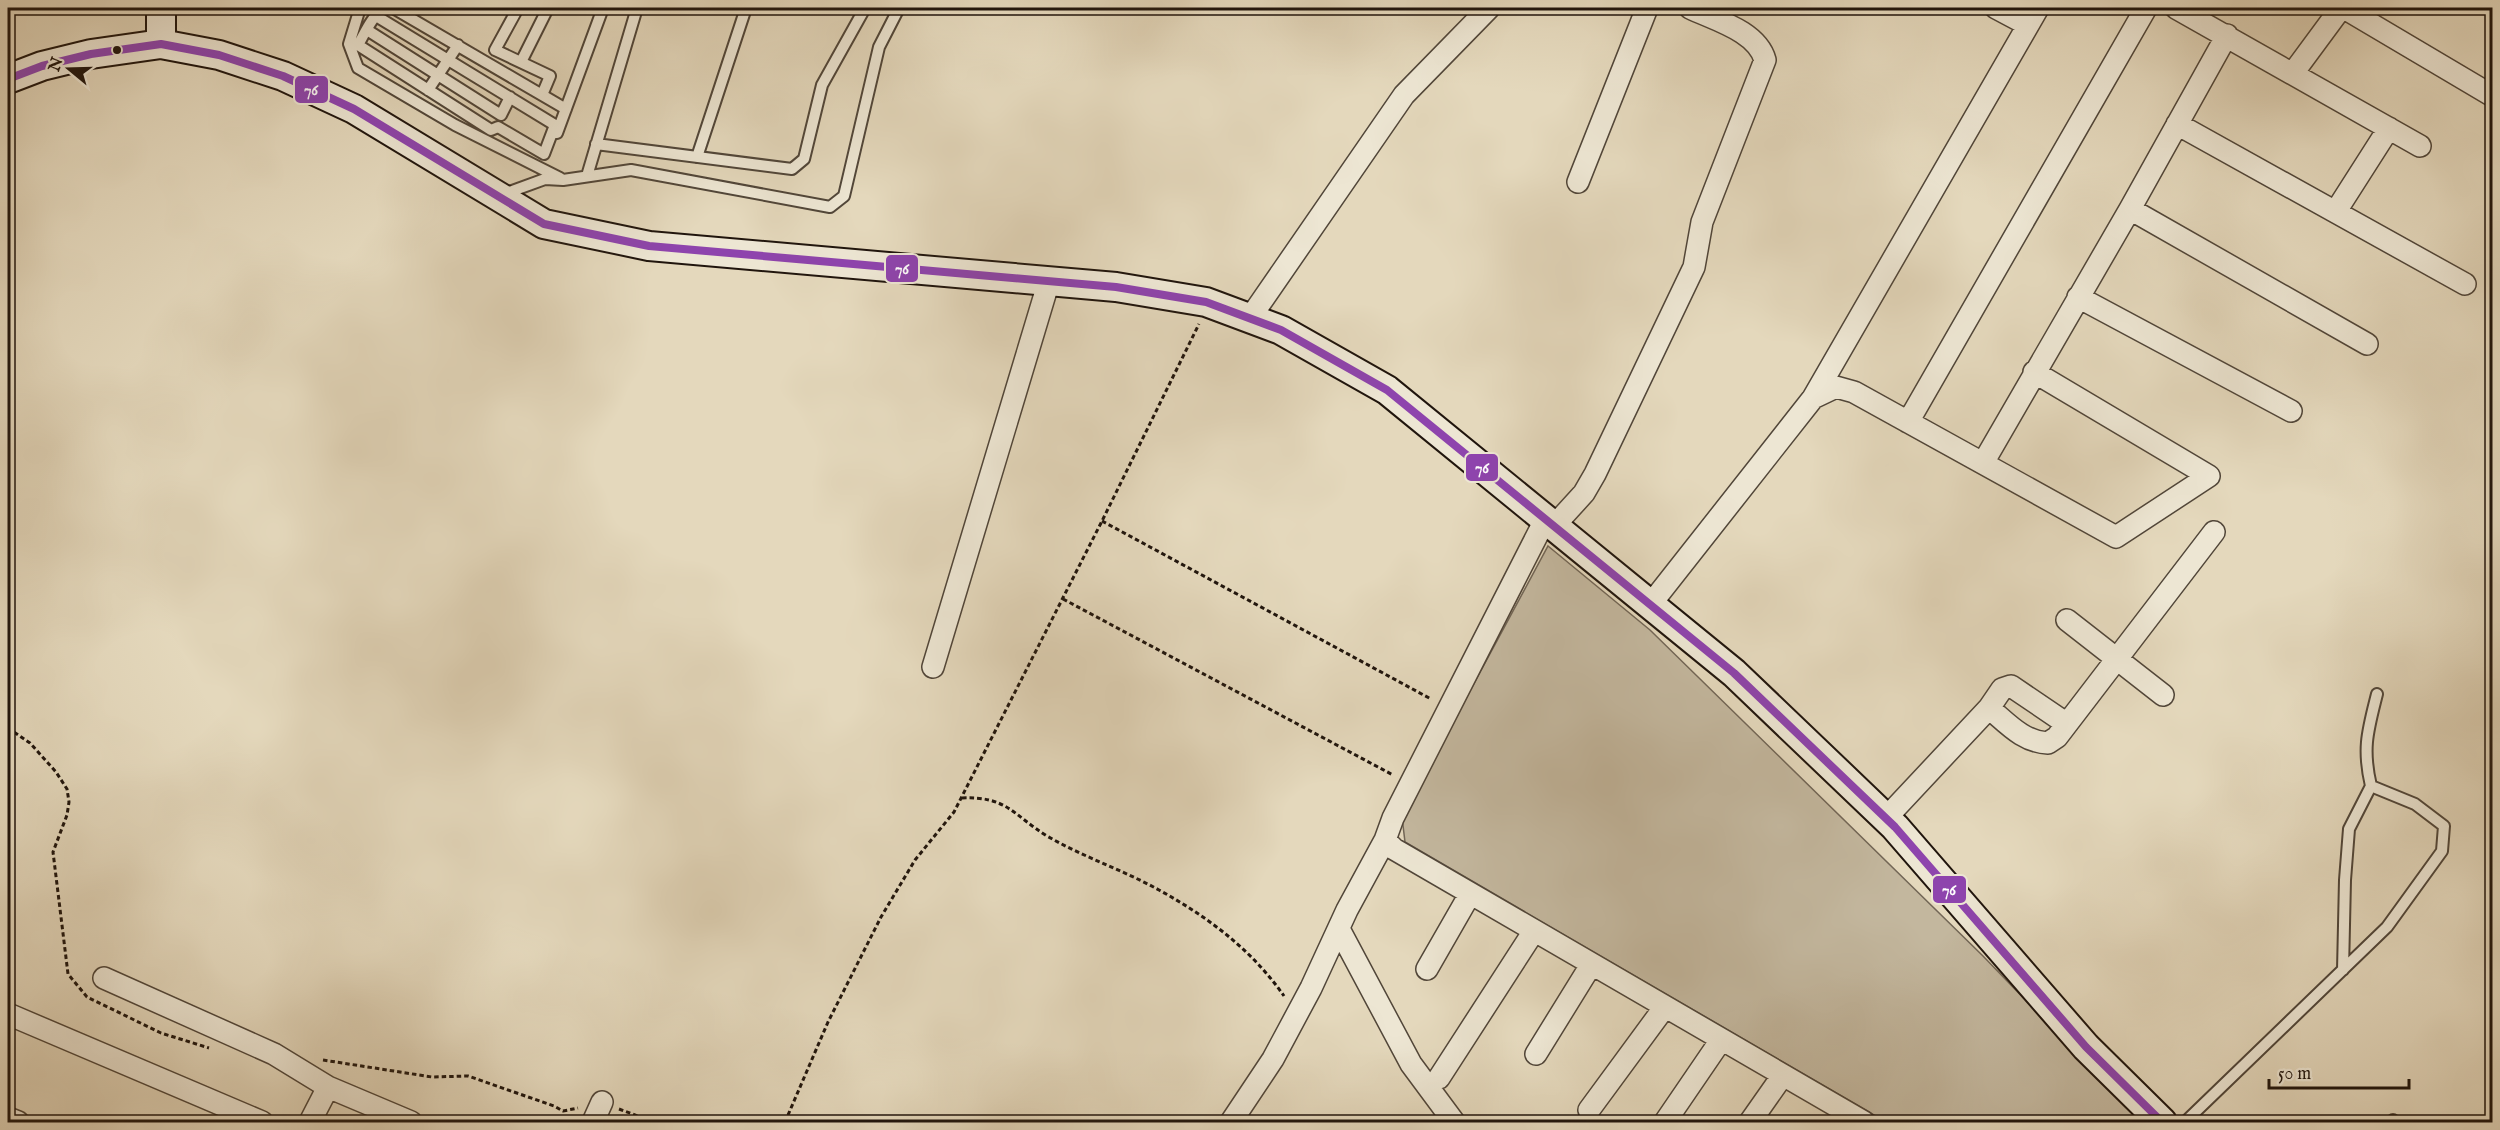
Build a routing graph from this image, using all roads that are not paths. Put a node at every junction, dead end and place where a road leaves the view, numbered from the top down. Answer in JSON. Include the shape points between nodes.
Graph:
{"nodes":[{"id":1,"x":161,"y":8,"type":"edge"},
{"id":2,"x":360,"y":8,"type":"edge"},
{"id":3,"x":384,"y":8,"type":"edge"},
{"id":4,"x":393,"y":8,"type":"edge"},
{"id":5,"x":518,"y":8,"type":"edge"},
{"id":6,"x":548,"y":8,"type":"edge"},
{"id":7,"x":603,"y":8,"type":"edge"},
{"id":8,"x":638,"y":8,"type":"edge"},
{"id":9,"x":746,"y":8,"type":"edge"},
{"id":10,"x":899,"y":8,"type":"edge"},
{"id":11,"x":1490,"y":8,"type":"edge"},
{"id":12,"x":1647,"y":8,"type":"edge"},
{"id":13,"x":1690,"y":8,"type":"edge"},
{"id":14,"x":1996,"y":8,"type":"edge"},
{"id":15,"x":2146,"y":8,"type":"edge"},
{"id":16,"x":2176,"y":8,"type":"edge"},
{"id":17,"x":2342,"y":8,"type":"edge"},
{"id":18,"x":861,"y":9,"type":"edge"},
{"id":19,"x":376,"y":16,"type":"junction"},
{"id":20,"x":2033,"y":16,"type":"edge"},
{"id":21,"x":367,"y":30,"type":"junction"},
{"id":22,"x":2226,"y":35,"type":"junction"},
{"id":23,"x":161,"y":45,"type":"junction"},
{"id":24,"x":458,"y":45,"type":"junction"},
{"id":25,"x":448,"y":60,"type":"junction"},
{"id":26,"x":521,"y":62,"type":"junction"},
{"id":27,"x":2293,"y":73,"type":"junction"},
{"id":28,"x":439,"y":76,"type":"junction"},
{"id":29,"x":8,"y":78,"type":"edge"},
{"id":30,"x":428,"y":90,"type":"junction"},
{"id":31,"x":542,"y":94,"type":"junction"},
{"id":32,"x":2491,"y":95,"type":"dead end"},
{"id":33,"x":510,"y":97,"type":"junction"},
{"id":34,"x":566,"y":109,"type":"junction"},
{"id":35,"x":2177,"y":124,"type":"junction"},
{"id":36,"x":2389,"y":128,"type":"junction"},
{"id":37,"x":596,"y":144,"type":"junction"},
{"id":38,"x":2420,"y":146,"type":"dead end"},
{"id":39,"x":697,"y":157,"type":"junction"},
{"id":40,"x":544,"y":170,"type":"junction"},
{"id":41,"x":587,"y":176,"type":"junction"},
{"id":42,"x":563,"y":180,"type":"junction"},
{"id":43,"x":1578,"y":182,"type":"dead end"},
{"id":44,"x":498,"y":196,"type":"junction"},
{"id":45,"x":2130,"y":209,"type":"junction"},
{"id":46,"x":2336,"y":211,"type":"junction"},
{"id":47,"x":1049,"y":281,"type":"junction"},
{"id":48,"x":2465,"y":284,"type":"dead end"},
{"id":49,"x":2078,"y":297,"type":"junction"},
{"id":50,"x":1250,"y":318,"type":"junction"},
{"id":51,"x":2367,"y":344,"type":"dead end"},
{"id":52,"x":2034,"y":372,"type":"junction"},
{"id":53,"x":1814,"y":398,"type":"junction"},
{"id":54,"x":2291,"y":411,"type":"dead end"},
{"id":55,"x":1908,"y":422,"type":"junction"},
{"id":56,"x":1983,"y":463,"type":"junction"},
{"id":57,"x":1550,"y":523,"type":"junction"},
{"id":58,"x":2214,"y":532,"type":"dead end"},
{"id":59,"x":1650,"y":604,"type":"junction"},
{"id":60,"x":2067,"y":620,"type":"dead end"},
{"id":61,"x":2118,"y":657,"type":"junction"},
{"id":62,"x":933,"y":667,"type":"dead end"},
{"id":63,"x":2377,"y":694,"type":"dead end"},
{"id":64,"x":2163,"y":695,"type":"dead end"},
{"id":65,"x":1989,"y":708,"type":"junction"},
{"id":66,"x":2067,"y":724,"type":"junction"},
{"id":67,"x":2371,"y":786,"type":"junction"},
{"id":68,"x":1886,"y":818,"type":"junction"},
{"id":69,"x":1385,"y":840,"type":"junction"},
{"id":70,"x":1470,"y":894,"type":"junction"},
{"id":71,"x":1339,"y":929,"type":"junction"},
{"id":72,"x":1534,"y":931,"type":"junction"},
{"id":73,"x":1591,"y":965,"type":"junction"},
{"id":74,"x":1428,"y":969,"type":"dead end"},
{"id":75,"x":2343,"y":970,"type":"junction"},
{"id":76,"x":104,"y":978,"type":"dead end"},
{"id":77,"x":1664,"y":1008,"type":"junction"},
{"id":78,"x":8,"y":1014,"type":"edge"},
{"id":79,"x":1721,"y":1041,"type":"junction"},
{"id":80,"x":1536,"y":1054,"type":"dead end"},
{"id":81,"x":1783,"y":1076,"type":"junction"},
{"id":82,"x":1439,"y":1078,"type":"dead end"},
{"id":83,"x":328,"y":1087,"type":"junction"},
{"id":84,"x":602,"y":1102,"type":"road end"},
{"id":85,"x":1589,"y":1110,"type":"dead end"},
{"id":86,"x":1836,"y":1116,"type":"edge"},
{"id":87,"x":8,"y":1118,"type":"edge"},
{"id":88,"x":18,"y":1122,"type":"edge"},
{"id":89,"x":262,"y":1122,"type":"edge"},
{"id":90,"x":310,"y":1122,"type":"edge"},
{"id":91,"x":411,"y":1122,"type":"edge"},
{"id":92,"x":593,"y":1122,"type":"edge"},
{"id":93,"x":1231,"y":1122,"type":"edge"},
{"id":94,"x":1454,"y":1122,"type":"edge"},
{"id":95,"x":1665,"y":1122,"type":"edge"},
{"id":96,"x":1750,"y":1122,"type":"edge"},
{"id":97,"x":1864,"y":1122,"type":"edge"},
{"id":98,"x":2162,"y":1122,"type":"edge"},
{"id":99,"x":2185,"y":1122,"type":"edge"}],
"edges":[{"from":1,"to":23,"type":"main road"},
{"from":2,"to":40,"type":"lane","via":[[349,44],[358,68],[455,125]]},
{"from":3,"to":19,"type":"lane"},
{"from":4,"to":24,"type":"lane"},
{"from":5,"to":26,"type":"lane","via":[[495,50]]},
{"from":6,"to":26,"type":"lane"},
{"from":7,"to":34,"type":"lane"},
{"from":8,"to":37,"type":"lane"},
{"from":9,"to":39,"type":"lane"},
{"from":10,"to":41,"type":"lane","via":[[879,47],[844,196],[831,207],[631,170]]},
{"from":11,"to":50,"type":"street","via":[[1404,94]]},
{"from":12,"to":43,"type":"street"},
{"from":13,"to":57,"type":"street","via":[[1747,35],[1765,60],[1702,222],[1694,267],[1595,474],[1584,493]]},
{"from":14,"to":20,"type":"street"},
{"from":15,"to":55,"type":"street"},
{"from":16,"to":22,"type":"street"},
{"from":17,"to":27,"type":"street"},
{"from":17,"to":32,"type":"street"},
{"from":18,"to":39,"type":"lane","via":[[822,85],[804,159],[792,169]]},
{"from":19,"to":21,"type":"lane"},
{"from":19,"to":25,"type":"lane"},
{"from":20,"to":53,"type":"street"},
{"from":21,"to":28,"type":"lane"},
{"from":21,"to":30,"type":"lane","via":[[358,45]]},
{"from":22,"to":27,"type":"street"},
{"from":22,"to":35,"type":"street"},
{"from":23,"to":29,"type":"main road","via":[[91,54]]},
{"from":23,"to":44,"type":"main road","via":[[219,55],[283,76],[354,109]]},
{"from":24,"to":25,"type":"lane"},
{"from":24,"to":31,"type":"lane"},
{"from":25,"to":28,"type":"lane"},
{"from":25,"to":33,"type":"lane"},
{"from":26,"to":31,"type":"lane","via":[[550,76]]},
{"from":27,"to":36,"type":"street"},
{"from":28,"to":30,"type":"lane"},
{"from":28,"to":33,"type":"lane","via":[[501,114]]},
{"from":30,"to":33,"type":"lane","via":[[491,130],[498,127],[544,154],[555,125]]},
{"from":31,"to":34,"type":"lane"},
{"from":34,"to":40,"type":"lane"},
{"from":35,"to":45,"type":"street"},
{"from":35,"to":46,"type":"street"},
{"from":36,"to":38,"type":"street"},
{"from":36,"to":46,"type":"street"},
{"from":37,"to":39,"type":"lane"},
{"from":37,"to":41,"type":"lane"},
{"from":40,"to":42,"type":"lane"},
{"from":41,"to":42,"type":"lane"},
{"from":42,"to":44,"type":"lane","via":[[544,179]]},
{"from":44,"to":47,"type":"main road","via":[[544,224],[649,246]]},
{"from":45,"to":49,"type":"street"},
{"from":45,"to":51,"type":"street"},
{"from":46,"to":48,"type":"street"},
{"from":47,"to":50,"type":"main road","via":[[1206,302]]},
{"from":47,"to":62,"type":"street"},
{"from":49,"to":52,"type":"street"},
{"from":49,"to":54,"type":"street"},
{"from":50,"to":57,"type":"main road","via":[[1281,330],[1387,390]]},
{"from":52,"to":56,"type":"street"},
{"from":52,"to":56,"type":"street","via":[[2209,476],[2116,537]]},
{"from":53,"to":55,"type":"street","via":[[1836,387],[1854,392]]},
{"from":53,"to":59,"type":"street"},
{"from":55,"to":56,"type":"street"},
{"from":57,"to":59,"type":"main road"},
{"from":57,"to":69,"type":"street","via":[[1449,709]]},
{"from":58,"to":61,"type":"street"},
{"from":59,"to":68,"type":"main road","via":[[1734,673]]},
{"from":60,"to":61,"type":"street"},
{"from":61,"to":64,"type":"street"},
{"from":61,"to":66,"type":"street"},
{"from":63,"to":67,"type":"lane","via":[[2365,759]]},
{"from":65,"to":66,"type":"street","via":[[2023,737],[2040,743],[2048,744]]},
{"from":65,"to":66,"type":"street","via":[[2002,689],[2010,686]]},
{"from":65,"to":68,"type":"street"},
{"from":67,"to":75,"type":"lane","via":[[2349,829]]},
{"from":67,"to":75,"type":"lane","via":[[2415,804],[2444,826],[2442,850],[2387,927]]},
{"from":68,"to":98,"type":"main road","via":[[2086,1047]]},
{"from":69,"to":70,"type":"street"},
{"from":69,"to":71,"type":"street"},
{"from":70,"to":72,"type":"street"},
{"from":70,"to":74,"type":"street"},
{"from":71,"to":93,"type":"street","via":[[1273,1059]]},
{"from":71,"to":94,"type":"street","via":[[1412,1064]]},
{"from":72,"to":73,"type":"street"},
{"from":72,"to":82,"type":"street"},
{"from":73,"to":77,"type":"street"},
{"from":73,"to":80,"type":"street"},
{"from":75,"to":99,"type":"lane"},
{"from":76,"to":83,"type":"street","via":[[274,1054]]},
{"from":77,"to":79,"type":"street"},
{"from":77,"to":85,"type":"street"},
{"from":78,"to":89,"type":"street"},
{"from":79,"to":81,"type":"street"},
{"from":79,"to":95,"type":"street"},
{"from":81,"to":86,"type":"street"},
{"from":81,"to":96,"type":"street"},
{"from":83,"to":90,"type":"street"},
{"from":83,"to":91,"type":"street"},
{"from":84,"to":92,"type":"street"},
{"from":86,"to":97,"type":"street"},
{"from":87,"to":88,"type":"street"}]}
